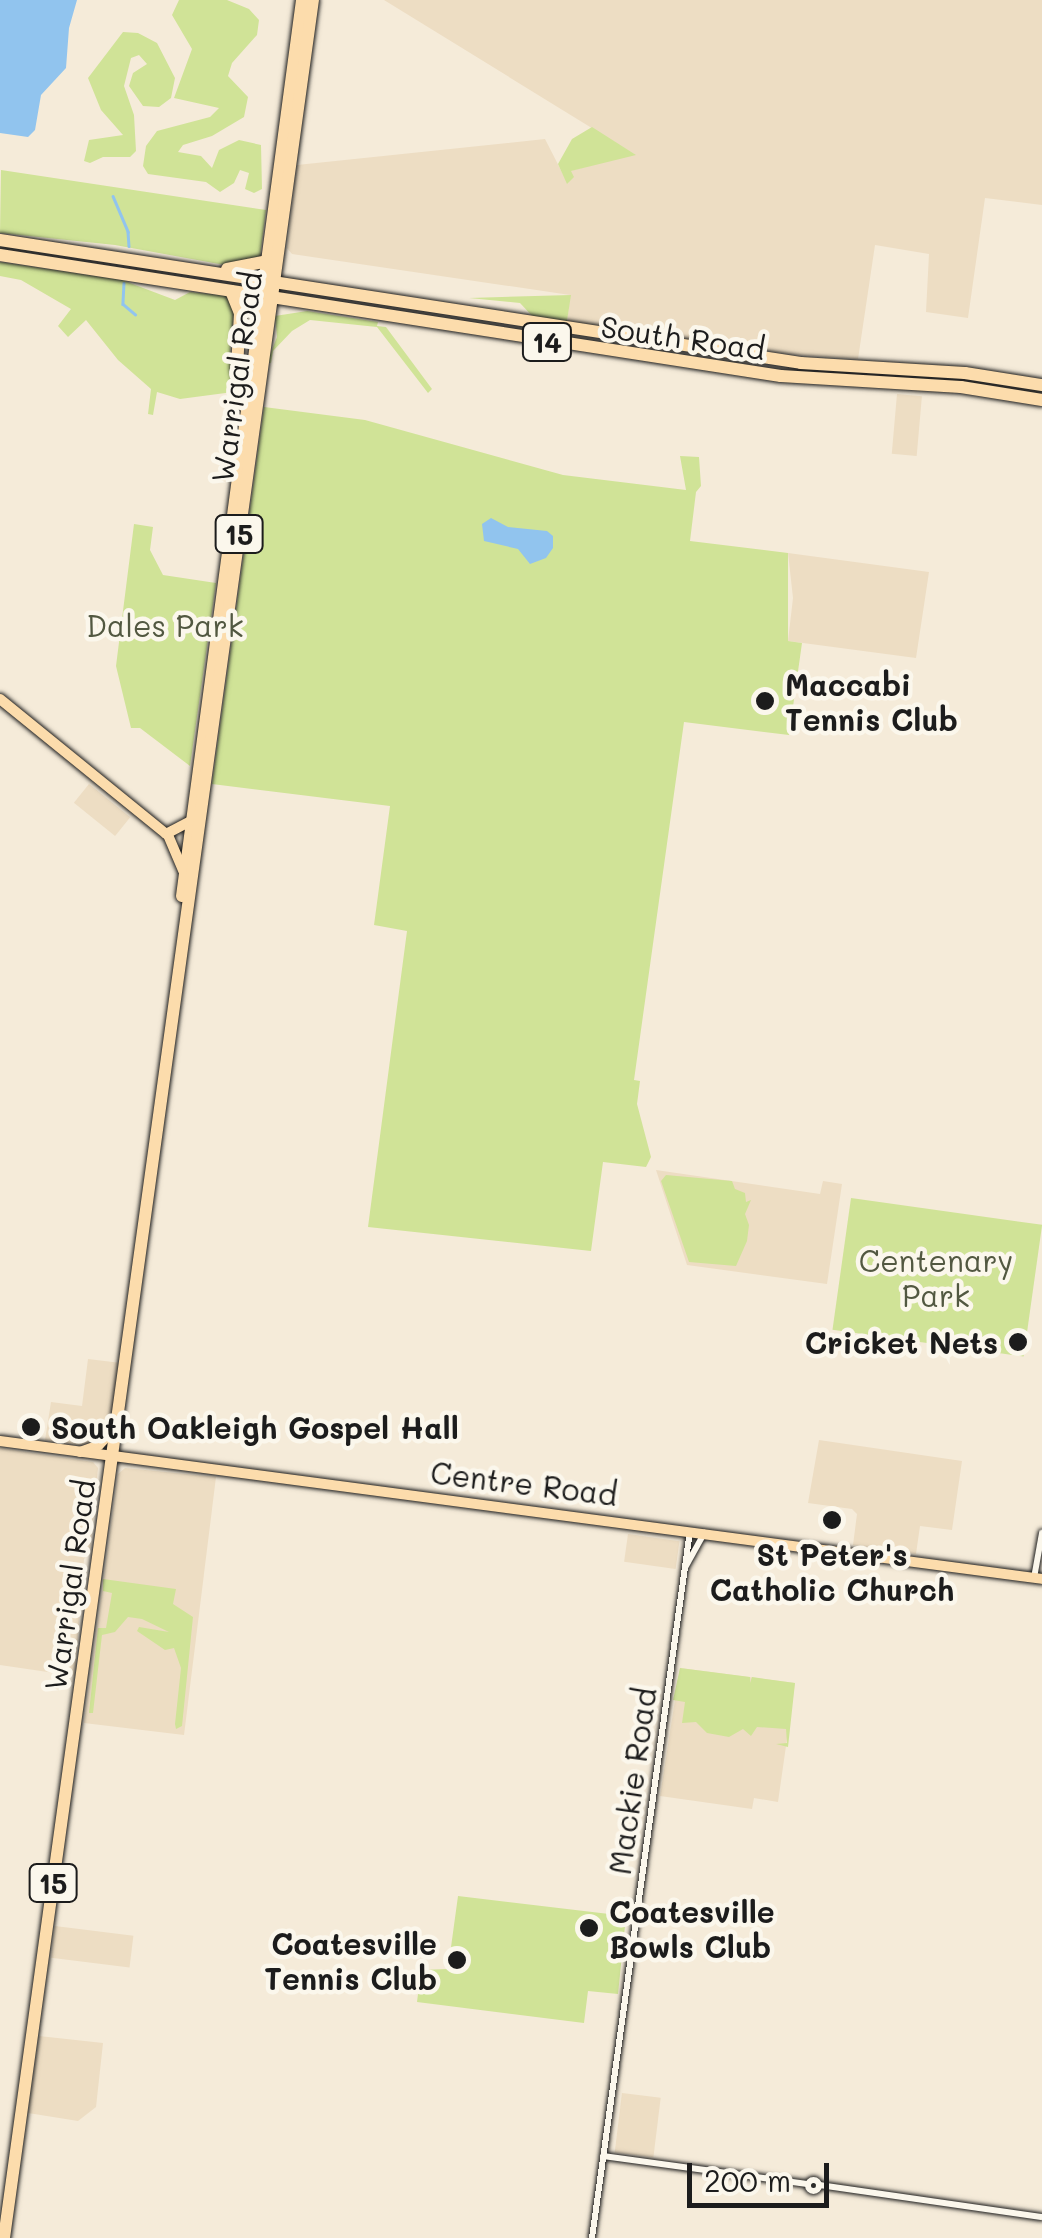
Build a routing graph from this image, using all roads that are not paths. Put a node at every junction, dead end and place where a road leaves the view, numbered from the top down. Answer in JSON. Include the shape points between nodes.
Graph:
{"nodes":[{"id":1,"x":302,"y":0,"type":"edge"},
{"id":2,"x":313,"y":0,"type":"edge"},
{"id":3,"x":0,"y":240,"type":"edge"},
{"id":4,"x":279,"y":254,"type":"junction"},
{"id":5,"x":0,"y":255,"type":"edge"},
{"id":6,"x":264,"y":262,"type":"junction"},
{"id":7,"x":214,"y":271,"type":"junction"},
{"id":8,"x":268,"y":280,"type":"junction"},
{"id":9,"x":296,"y":284,"type":"junction"},
{"id":10,"x":231,"y":291,"type":"junction"},
{"id":11,"x":266,"y":296,"type":"junction"},
{"id":12,"x":303,"y":302,"type":"junction"},
{"id":13,"x":270,"y":318,"type":"junction"},
{"id":14,"x":1042,"y":385,"type":"edge"},
{"id":15,"x":1042,"y":400,"type":"edge"},
{"id":16,"x":247,"y":413,"type":"junction"},
{"id":17,"x":0,"y":699,"type":"edge"},
{"id":18,"x":189,"y":822,"type":"junction"},
{"id":19,"x":167,"y":835,"type":"junction"},
{"id":20,"x":192,"y":846,"type":"junction"},
{"id":21,"x":184,"y":876,"type":"junction"},
{"id":22,"x":183,"y":938,"type":"junction"},
{"id":23,"x":116,"y":1429,"type":"junction"},
{"id":24,"x":0,"y":1441,"type":"edge"},
{"id":25,"x":79,"y":1452,"type":"junction"},
{"id":26,"x":96,"y":1455,"type":"junction"},
{"id":27,"x":112,"y":1457,"type":"junction"},
{"id":28,"x":138,"y":1461,"type":"junction"},
{"id":29,"x":108,"y":1481,"type":"junction"},
{"id":30,"x":690,"y":1530,"type":"junction"},
{"id":31,"x":704,"y":1532,"type":"junction"},
{"id":32,"x":1042,"y":1533,"type":"edge"},
{"id":33,"x":685,"y":1567,"type":"junction"},
{"id":34,"x":1038,"y":1578,"type":"edge"},
{"id":35,"x":603,"y":2156,"type":"junction"},
{"id":36,"x":1042,"y":2217,"type":"edge"},
{"id":37,"x":4,"y":2238,"type":"edge"},
{"id":38,"x":592,"y":2238,"type":"edge"}],
"edges":[{"from":1,"to":6,"type":"highway","name":"Warrigal Road","number":"15"},
{"from":2,"to":4,"type":"highway","name":"Warrigal Road","number":"15"},
{"from":3,"to":7,"type":"highway","number":"14"},
{"from":4,"to":8,"type":"highway","name":"Warrigal Road","number":"15"},
{"from":4,"to":9,"type":"highway"},
{"from":5,"to":10,"type":"highway","number":"14"},
{"from":6,"to":7,"type":"highway"},
{"from":6,"to":8,"type":"highway","name":"Warrigal Road","number":"15"},
{"from":7,"to":8,"type":"highway","number":"14"},
{"from":8,"to":9,"type":"highway","name":"South Road","number":"14"},
{"from":8,"to":11,"type":"highway","name":"Warrigal Road","number":"15"},
{"from":9,"to":14,"type":"highway","name":"South Road","number":"14","via":[[800,363]]},
{"from":10,"to":11,"type":"highway","number":"14"},
{"from":10,"to":16,"type":"highway","via":[[239,305],[237,369]]},
{"from":11,"to":12,"type":"highway","name":"South Road","number":"14"},
{"from":11,"to":13,"type":"highway","name":"Warrigal Road","number":"15"},
{"from":11,"to":16,"type":"highway","name":"Warrigal Road","number":"15"},
{"from":12,"to":13,"type":"highway"},
{"from":12,"to":15,"type":"highway","name":"South Road","number":"14","via":[[792,378],[961,387]]},
{"from":13,"to":20,"type":"highway","name":"Warrigal Road","number":"15"},
{"from":16,"to":18,"type":"highway","name":"Warrigal Road","number":"15"},
{"from":17,"to":19,"type":"main road"},
{"from":18,"to":19,"type":"main road"},
{"from":18,"to":20,"type":"highway","name":"Warrigal Road","number":"15"},
{"from":19,"to":20,"type":"main road"},
{"from":19,"to":21,"type":"main road"},
{"from":20,"to":21,"type":"highway","name":"Warrigal Road","number":"15"},
{"from":20,"to":22,"type":"highway","name":"Warrigal Road","number":"15"},
{"from":21,"to":22,"type":"highway","name":"Warrigal Road","number":"15"},
{"from":22,"to":23,"type":"highway","name":"Warrigal Road","number":"15"},
{"from":23,"to":25,"type":"main road"},
{"from":23,"to":27,"type":"highway","name":"Warrigal Road","number":"15"},
{"from":23,"to":28,"type":"main road","via":[[122,1449]]},
{"from":24,"to":25,"type":"main road","name":"Centre Road"},
{"from":25,"to":26,"type":"main road","name":"Centre Road"},
{"from":26,"to":27,"type":"main road","name":"Centre Road"},
{"from":26,"to":29,"type":"main road"},
{"from":27,"to":28,"type":"main road","name":"Centre Road"},
{"from":27,"to":29,"type":"highway","name":"Warrigal Road","number":"15"},
{"from":28,"to":29,"type":"main road"},
{"from":28,"to":30,"type":"main road","name":"Centre Road"},
{"from":29,"to":37,"type":"highway","name":"Warrigal Road","number":"15"},
{"from":30,"to":31,"type":"main road","name":"Centre Road"},
{"from":30,"to":33,"type":"street","name":"Mackie Road"},
{"from":31,"to":33,"type":"street","name":"Mackie Road"},
{"from":31,"to":34,"type":"main road","name":"Centre Road"},
{"from":32,"to":34,"type":"street"},
{"from":33,"to":35,"type":"street","name":"Mackie Road"},
{"from":35,"to":36,"type":"street"},
{"from":35,"to":38,"type":"street","name":"Mackie Road"}]}
